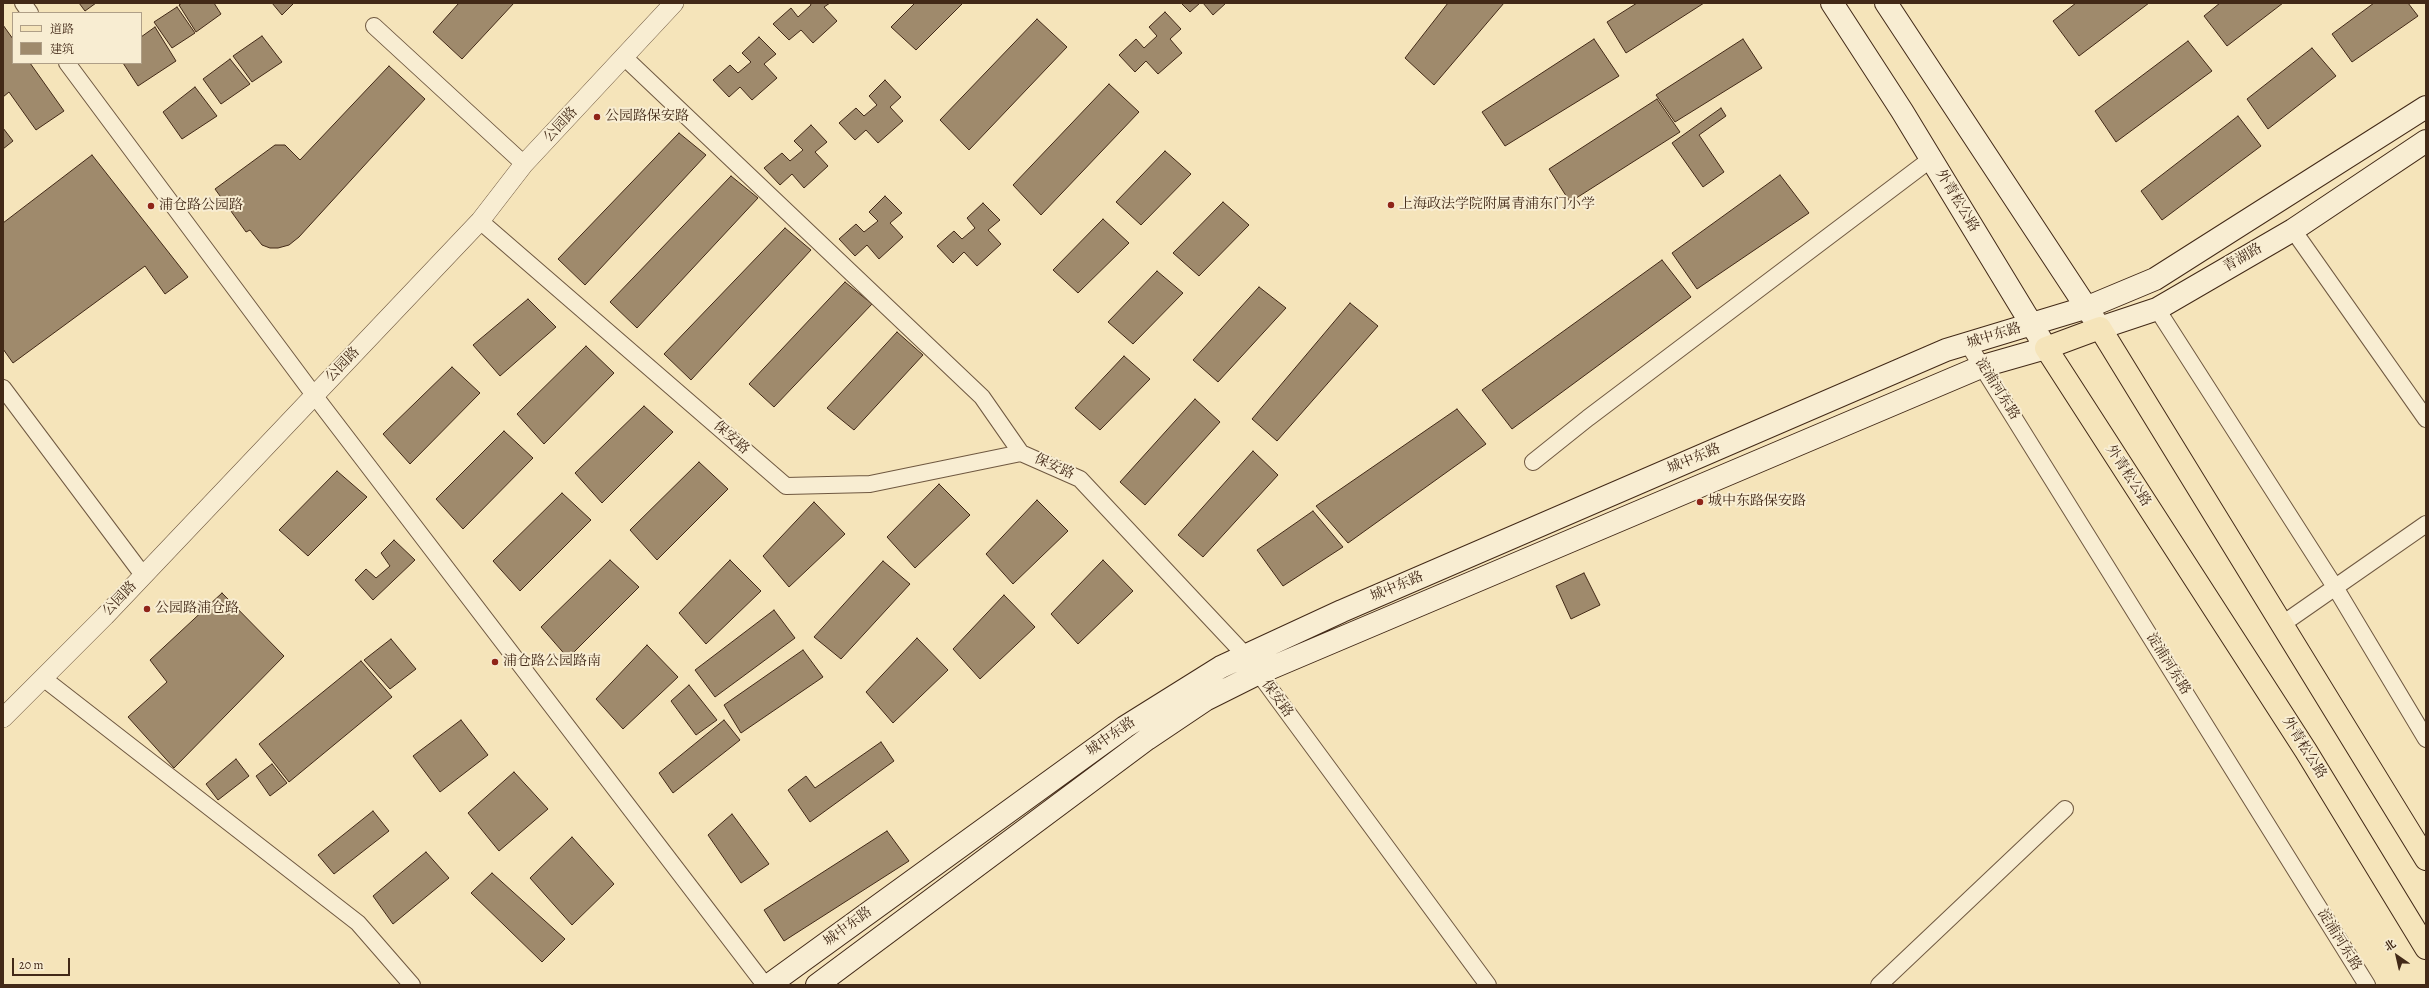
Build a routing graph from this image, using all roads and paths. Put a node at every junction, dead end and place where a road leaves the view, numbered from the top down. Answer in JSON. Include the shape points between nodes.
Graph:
{"nodes":[{"id":1,"x":23,"y":3,"type":"edge"},
{"id":2,"x":674,"y":3,"type":"edge"},
{"id":3,"x":1832,"y":3,"type":"edge"},
{"id":4,"x":1886,"y":3,"type":"edge"},
{"id":5,"x":29,"y":12,"type":"edge"},
{"id":6,"x":374,"y":26,"type":"dead end"},
{"id":7,"x":624,"y":57,"type":"junction"},
{"id":8,"x":68,"y":64,"type":"edge"},
{"id":9,"x":2426,"y":107,"type":"edge"},
{"id":10,"x":2426,"y":141,"type":"edge"},
{"id":11,"x":1932,"y":160,"type":"junction"},
{"id":12,"x":524,"y":164,"type":"junction"},
{"id":13,"x":480,"y":221,"type":"junction"},
{"id":14,"x":2293,"y":230,"type":"junction"},
{"id":15,"x":2088,"y":308,"type":"junction"},
{"id":16,"x":2157,"y":309,"type":"junction"},
{"id":17,"x":2031,"y":325,"type":"junction"},
{"id":18,"x":2100,"y":328,"type":"junction"},
{"id":19,"x":1968,"y":344,"type":"junction"},
{"id":20,"x":2046,"y":348,"type":"junction"},
{"id":21,"x":1983,"y":366,"type":"junction"},
{"id":22,"x":3,"y":388,"type":"edge"},
{"id":23,"x":314,"y":396,"type":"junction"},
{"id":24,"x":2426,"y":419,"type":"edge"},
{"id":25,"x":1022,"y":453,"type":"junction"},
{"id":26,"x":1533,"y":462,"type":"dead end"},
{"id":27,"x":2426,"y":524,"type":"edge"},
{"id":28,"x":143,"y":575,"type":"junction"},
{"id":29,"x":2335,"y":587,"type":"junction"},
{"id":30,"x":2281,"y":625,"type":"junction"},
{"id":31,"x":1246,"y":656,"type":"junction"},
{"id":32,"x":1259,"y":673,"type":"junction"},
{"id":33,"x":43,"y":678,"type":"junction"},
{"id":34,"x":3,"y":718,"type":"edge"},
{"id":35,"x":2426,"y":739,"type":"edge"},
{"id":36,"x":2064,"y":809,"type":"dead end"},
{"id":37,"x":2426,"y":859,"type":"edge"},
{"id":38,"x":2426,"y":948,"type":"edge"},
{"id":39,"x":412,"y":985,"type":"edge"},
{"id":40,"x":764,"y":985,"type":"edge"},
{"id":41,"x":769,"y":985,"type":"edge"},
{"id":42,"x":817,"y":985,"type":"edge"},
{"id":43,"x":1488,"y":985,"type":"edge"},
{"id":44,"x":1879,"y":985,"type":"edge"},
{"id":45,"x":2367,"y":985,"type":"edge"}],
"edges":[{"from":1,"to":5,"type":"street"},
{"from":2,"to":7,"type":"street","name":"公园路"},
{"from":3,"to":11,"type":"main road","name":"外青松公路"},
{"from":4,"to":15,"type":"main road"},
{"from":6,"to":12,"type":"street"},
{"from":7,"to":12,"type":"street","name":"公园路"},
{"from":7,"to":25,"type":"street","via":[[982,397]]},
{"from":8,"to":23,"type":"street"},
{"from":9,"to":15,"type":"main road","name":"青湖路","via":[[2155,279]]},
{"from":10,"to":14,"type":"main road","name":"青湖路"},
{"from":11,"to":17,"type":"main road","name":"外青松公路"},
{"from":11,"to":26,"type":"street"},
{"from":12,"to":13,"type":"street","name":"公园路"},
{"from":13,"to":23,"type":"street","name":"公园路"},
{"from":13,"to":25,"type":"street","name":"保安路","via":[[786,486],[870,484]]},
{"from":14,"to":16,"type":"main road","name":"青湖路"},
{"from":14,"to":24,"type":"street"},
{"from":15,"to":17,"type":"main road","name":"城中东路"},
{"from":15,"to":18,"type":"main road"},
{"from":16,"to":18,"type":"main road","name":"青湖路"},
{"from":16,"to":29,"type":"street"},
{"from":17,"to":19,"type":"main road","name":"城中东路"},
{"from":17,"to":20,"type":"main road","name":"外青松公路"},
{"from":18,"to":20,"type":"main road","name":"青湖路"},
{"from":18,"to":30,"type":"main road"},
{"from":19,"to":21,"type":"street","name":"淀浦河东路"},
{"from":19,"to":31,"type":"main road","name":"城中东路","via":[[1946,350],[1349,608]]},
{"from":20,"to":21,"type":"main road","name":"城中东路"},
{"from":20,"to":38,"type":"main road","name":"外青松公路","via":[[2306,752]]},
{"from":21,"to":32,"type":"main road","name":"城中东路"},
{"from":21,"to":45,"type":"street","name":"淀浦河东路"},
{"from":22,"to":28,"type":"street"},
{"from":23,"to":28,"type":"street","name":"公园路"},
{"from":23,"to":40,"type":"street"},
{"from":25,"to":31,"type":"street","name":"保安路","via":[[1080,479]]},
{"from":27,"to":29,"type":"street"},
{"from":28,"to":33,"type":"street","name":"公园路"},
{"from":29,"to":30,"type":"street"},
{"from":29,"to":35,"type":"street"},
{"from":30,"to":37,"type":"main road"},
{"from":31,"to":32,"type":"street","name":"保安路"},
{"from":31,"to":41,"type":"main road","name":"城中东路","via":[[1221,667],[1125,727]]},
{"from":32,"to":42,"type":"main road","name":"城中东路","via":[[1206,700],[1147,739]]},
{"from":32,"to":43,"type":"street","name":"保安路"},
{"from":33,"to":34,"type":"street","name":"公园路"},
{"from":33,"to":39,"type":"street","via":[[358,923]]},
{"from":36,"to":44,"type":"street"}]}
